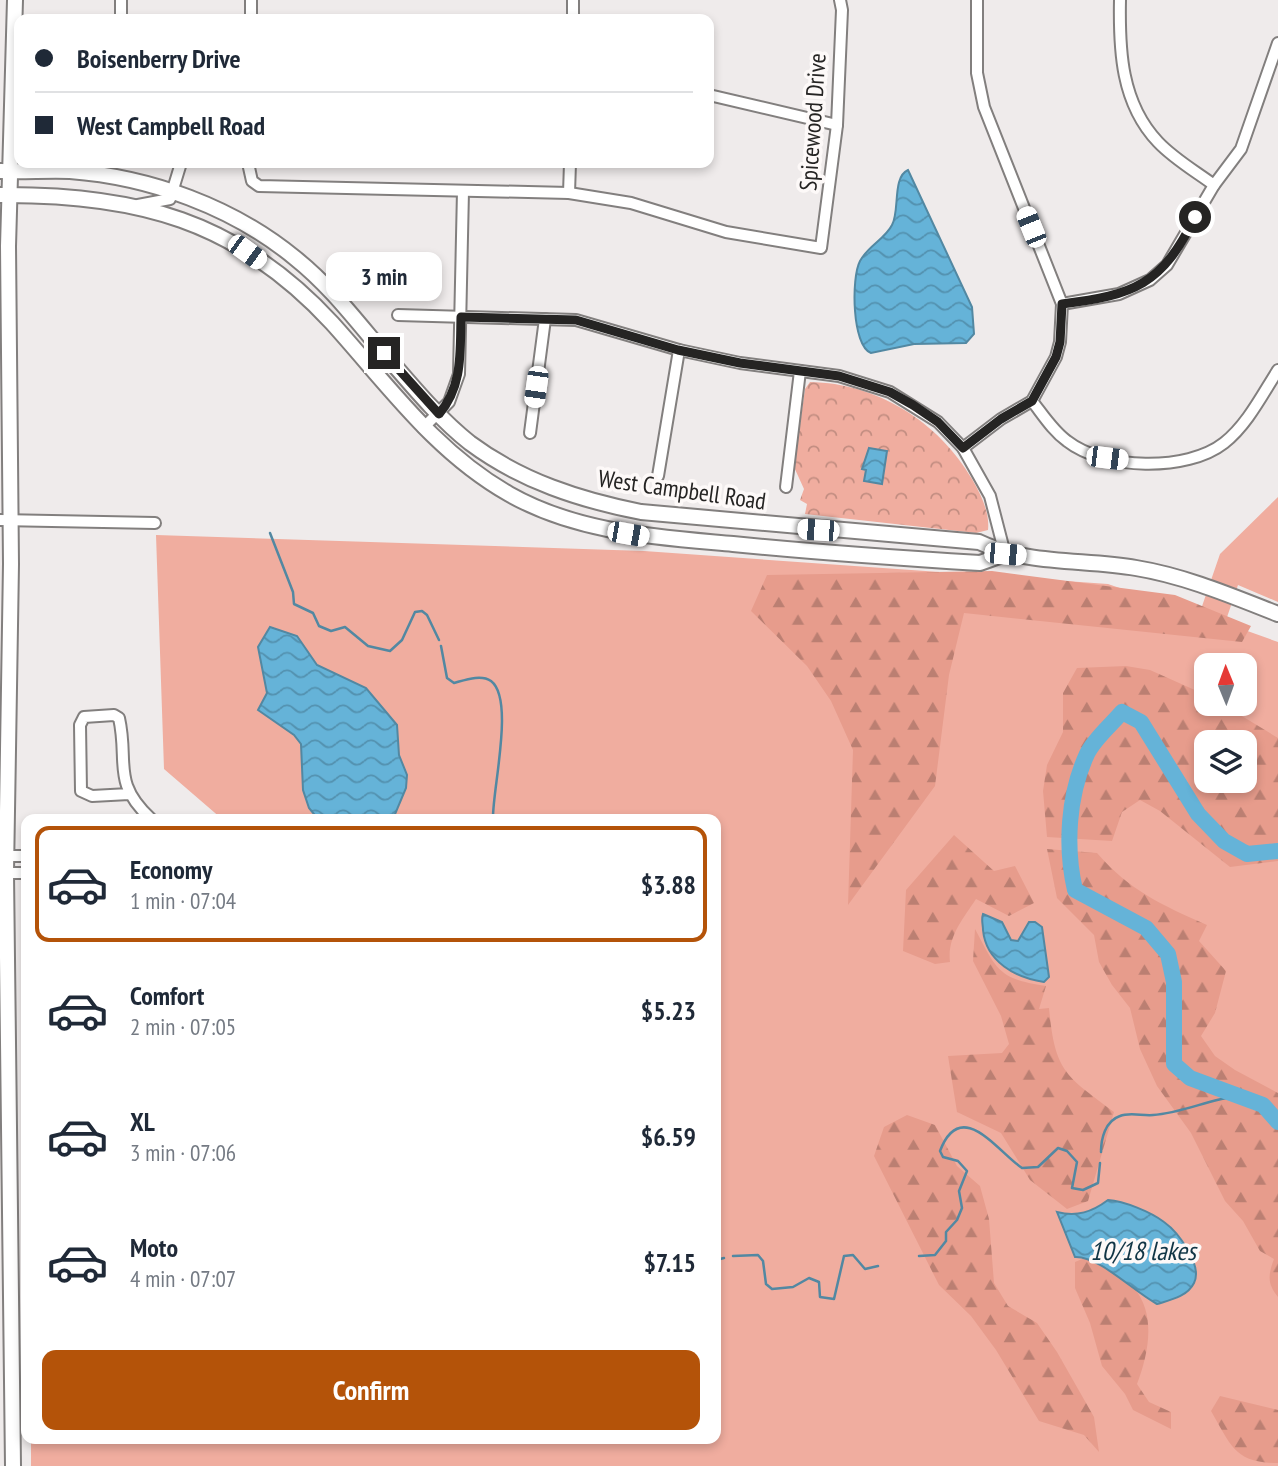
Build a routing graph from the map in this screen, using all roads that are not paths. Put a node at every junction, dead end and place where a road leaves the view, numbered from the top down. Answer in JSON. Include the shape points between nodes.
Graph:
{"nodes":[{"id":1,"x":840,"y":0,"type":"edge"},
{"id":2,"x":977,"y":0,"type":"edge"},
{"id":3,"x":1120,"y":0,"type":"edge"},
{"id":4,"x":1278,"y":43,"type":"edge"},
{"id":5,"x":714,"y":96,"type":"edge"},
{"id":6,"x":14,"y":108,"type":"edge"},
{"id":7,"x":837,"y":125,"type":"junction"},
{"id":8,"x":180,"y":168,"type":"edge"},
{"id":9,"x":249,"y":168,"type":"edge"},
{"id":10,"x":570,"y":168,"type":"edge"},
{"id":11,"x":5,"y":171,"type":"edge"},
{"id":12,"x":1214,"y":185,"type":"junction"},
{"id":13,"x":463,"y":191,"type":"junction"},
{"id":14,"x":173,"y":192,"type":"junction"},
{"id":15,"x":569,"y":192,"type":"junction"},
{"id":16,"x":5,"y":195,"type":"edge"},
{"id":17,"x":138,"y":205,"type":"junction"},
{"id":18,"x":338,"y":299,"type":"junction"},
{"id":19,"x":1062,"y":304,"type":"junction"},
{"id":20,"x":321,"y":313,"type":"junction"},
{"id":21,"x":398,"y":315,"type":"dead end"},
{"id":22,"x":461,"y":317,"type":"junction"},
{"id":23,"x":545,"y":319,"type":"junction"},
{"id":24,"x":678,"y":350,"type":"junction"},
{"id":25,"x":1278,"y":370,"type":"edge"},
{"id":26,"x":800,"y":371,"type":"junction"},
{"id":27,"x":1032,"y":401,"type":"junction"},
{"id":28,"x":439,"y":414,"type":"junction"},
{"id":29,"x":423,"y":428,"type":"junction"},
{"id":30,"x":530,"y":433,"type":"dead end"},
{"id":31,"x":963,"y":448,"type":"junction"},
{"id":32,"x":658,"y":476,"type":"dead end"},
{"id":33,"x":786,"y":487,"type":"dead end"},
{"id":34,"x":5,"y":521,"type":"edge"},
{"id":35,"x":155,"y":523,"type":"dead end"},
{"id":36,"x":1005,"y":554,"type":"junction"},
{"id":37,"x":1276,"y":613,"type":"edge"},
{"id":38,"x":129,"y":794,"type":"junction"},
{"id":39,"x":147,"y":814,"type":"edge"},
{"id":40,"x":3,"y":856,"type":"edge"},
{"id":41,"x":21,"y":856,"type":"edge"},
{"id":42,"x":3,"y":873,"type":"edge"},
{"id":43,"x":21,"y":873,"type":"edge"},
{"id":44,"x":13,"y":1466,"type":"edge"}],
"edges":[{"from":1,"to":7,"type":"street","name":"Spicewood Drive"},
{"from":2,"to":19,"type":"street","via":[[977,73],[984,107]]},
{"from":3,"to":12,"type":"street","via":[[1120,61],[1141,118],[1163,146]]},
{"from":4,"to":12,"type":"street","via":[[1246,139]]},
{"from":5,"to":7,"type":"street"},
{"from":6,"to":11,"type":"main road"},
{"from":7,"to":15,"type":"street","name":"Spicewood Drive","via":[[821,248],[726,232],[631,203]]},
{"from":8,"to":14,"type":"street"},
{"from":9,"to":13,"type":"street","via":[[252,181],[269,187]]},
{"from":10,"to":15,"type":"street"},
{"from":11,"to":14,"type":"main road","name":"West Campbell Road","via":[[88,173]]},
{"from":11,"to":16,"type":"main road"},
{"from":12,"to":19,"type":"street","via":[[1182,244],[1158,273],[1119,294]]},
{"from":13,"to":15,"type":"street"},
{"from":13,"to":22,"type":"street"},
{"from":14,"to":17,"type":"street","via":[[164,201]]},
{"from":14,"to":18,"type":"main road","name":"West Campbell Road","via":[[254,230],[294,257]]},
{"from":16,"to":17,"type":"main road","name":"West Campbell Road","via":[[70,196]]},
{"from":16,"to":34,"type":"main road"},
{"from":17,"to":20,"type":"main road","name":"West Campbell Road","via":[[226,240],[292,285]]},
{"from":18,"to":20,"type":"main road"},
{"from":18,"to":28,"type":"main road","name":"West Campbell Road"},
{"from":19,"to":27,"type":"street","via":[[1058,350]]},
{"from":20,"to":29,"type":"main road","name":"West Campbell Road"},
{"from":21,"to":22,"type":"street"},
{"from":22,"to":23,"type":"street"},
{"from":22,"to":28,"type":"street","via":[[458,374],[454,391]]},
{"from":23,"to":24,"type":"street","via":[[576,320]]},
{"from":23,"to":30,"type":"street"},
{"from":24,"to":26,"type":"street"},
{"from":24,"to":32,"type":"street"},
{"from":25,"to":27,"type":"street","via":[[1232,437],[1202,456],[1176,463],[1107,458],[1082,450],[1051,427]]},
{"from":26,"to":31,"type":"street","via":[[839,376],[890,392],[938,422]]},
{"from":26,"to":33,"type":"street"},
{"from":27,"to":31,"type":"street"},
{"from":28,"to":29,"type":"street"},
{"from":28,"to":36,"type":"main road","name":"West Campbell Road","via":[[470,442],[506,465],[592,502],[678,516],[979,542]]},
{"from":29,"to":36,"type":"main road","name":"West Campbell Road","via":[[469,469],[510,495],[605,530],[980,563]]},
{"from":31,"to":36,"type":"street","via":[[990,496]]},
{"from":34,"to":35,"type":"street"},
{"from":34,"to":40,"type":"main road"},
{"from":36,"to":37,"type":"main road","name":"West Campbell Road","via":[[1159,572]]},
{"from":38,"to":38,"type":"street","via":[[120,755],[119,718],[84,717],[80,725],[81,791],[92,796]]},
{"from":38,"to":39,"type":"street"},
{"from":40,"to":41,"type":"street"},
{"from":40,"to":42,"type":"main road"},
{"from":42,"to":43,"type":"street"},
{"from":42,"to":44,"type":"main road"}]}
